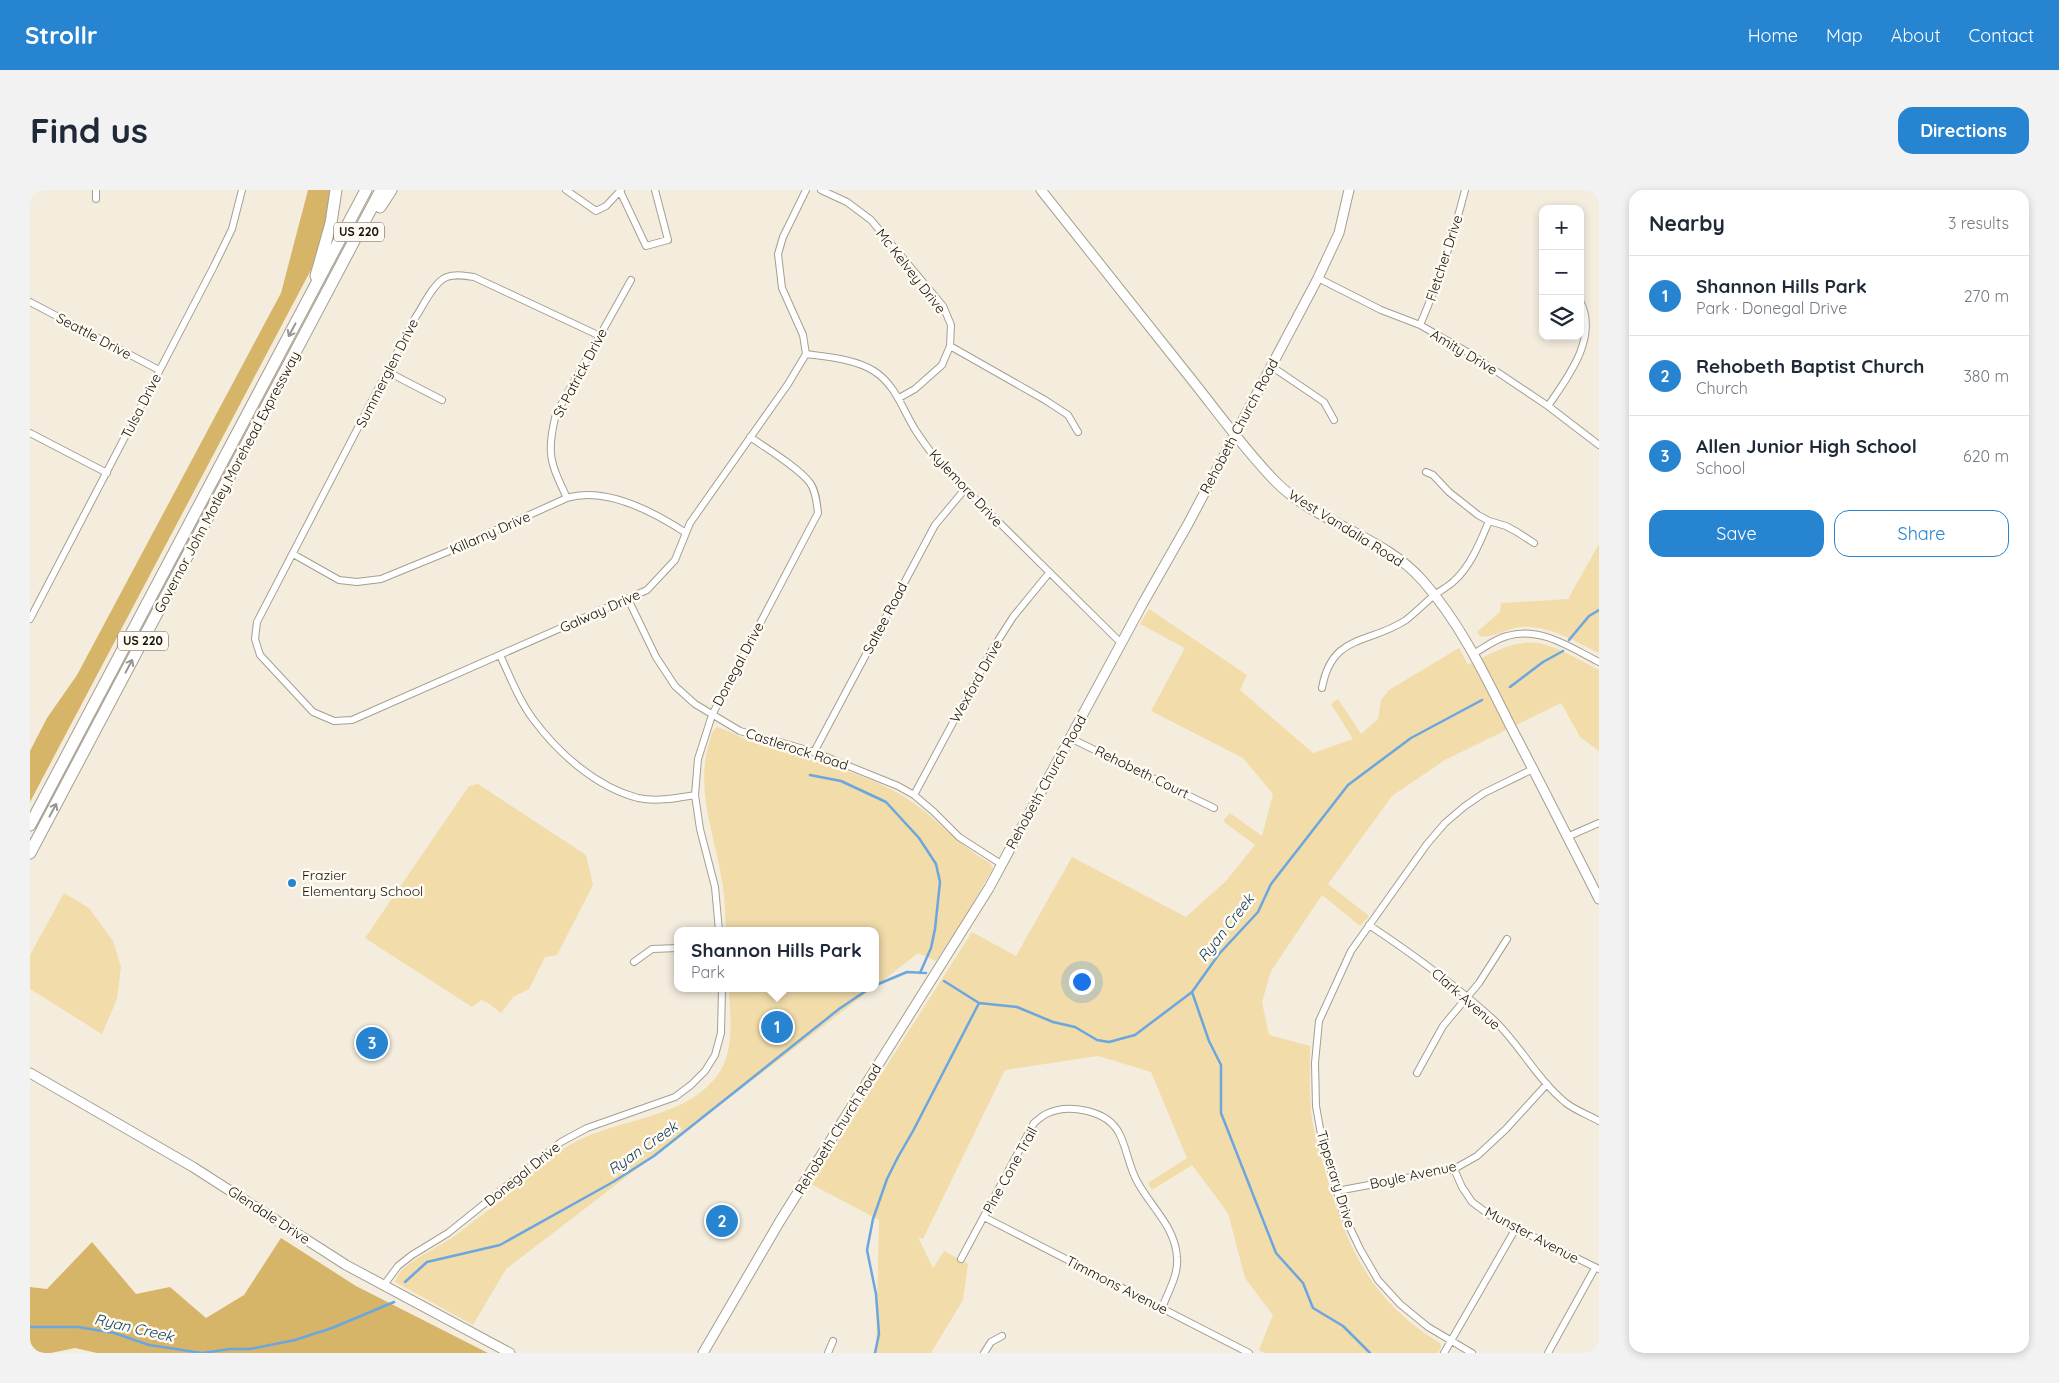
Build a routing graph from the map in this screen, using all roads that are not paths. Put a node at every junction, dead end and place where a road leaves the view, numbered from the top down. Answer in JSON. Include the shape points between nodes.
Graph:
{"nodes":[{"id":1,"x":96,"y":190,"type":"edge"},
{"id":2,"x":242,"y":190,"type":"edge"},
{"id":3,"x":336,"y":190,"type":"edge"},
{"id":4,"x":366,"y":190,"type":"edge"},
{"id":5,"x":381,"y":190,"type":"edge"},
{"id":6,"x":391,"y":190,"type":"edge"},
{"id":7,"x":566,"y":190,"type":"edge"},
{"id":8,"x":655,"y":190,"type":"edge"},
{"id":9,"x":806,"y":190,"type":"edge"},
{"id":10,"x":821,"y":190,"type":"edge"},
{"id":11,"x":1041,"y":190,"type":"edge"},
{"id":12,"x":1349,"y":190,"type":"edge"},
{"id":13,"x":1465,"y":190,"type":"edge"},
{"id":14,"x":620,"y":191,"type":"edge"},
{"id":15,"x":96,"y":199,"type":"dead end"},
{"id":16,"x":337,"y":274,"type":"junction"},
{"id":17,"x":1318,"y":278,"type":"junction"},
{"id":18,"x":631,"y":280,"type":"dead end"},
{"id":19,"x":315,"y":286,"type":"junction"},
{"id":20,"x":30,"y":302,"type":"edge"},
{"id":21,"x":1584,"y":309,"type":"edge"},
{"id":22,"x":1420,"y":326,"type":"junction"},
{"id":23,"x":600,"y":336,"type":"junction"},
{"id":24,"x":950,"y":346,"type":"junction"},
{"id":25,"x":806,"y":354,"type":"junction"},
{"id":26,"x":1271,"y":366,"type":"junction"},
{"id":27,"x":159,"y":370,"type":"junction"},
{"id":28,"x":388,"y":372,"type":"junction"},
{"id":29,"x":898,"y":398,"type":"junction"},
{"id":30,"x":442,"y":400,"type":"dead end"},
{"id":31,"x":1548,"y":406,"type":"junction"},
{"id":32,"x":1334,"y":420,"type":"dead end"},
{"id":33,"x":1078,"y":432,"type":"dead end"},
{"id":34,"x":30,"y":433,"type":"edge"},
{"id":35,"x":1234,"y":434,"type":"junction"},
{"id":36,"x":750,"y":437,"type":"junction"},
{"id":37,"x":1599,"y":445,"type":"edge"},
{"id":38,"x":1426,"y":472,"type":"dead end"},
{"id":39,"x":107,"y":473,"type":"junction"},
{"id":40,"x":965,"y":489,"type":"junction"},
{"id":41,"x":567,"y":498,"type":"junction"},
{"id":42,"x":1489,"y":521,"type":"junction"},
{"id":43,"x":686,"y":533,"type":"junction"},
{"id":44,"x":1534,"y":543,"type":"dead end"},
{"id":45,"x":293,"y":554,"type":"junction"},
{"id":46,"x":1049,"y":573,"type":"junction"},
{"id":47,"x":1434,"y":595,"type":"junction"},
{"id":48,"x":628,"y":599,"type":"junction"},
{"id":49,"x":30,"y":619,"type":"edge"},
{"id":50,"x":258,"y":622,"type":"joint"},
{"id":51,"x":1121,"y":643,"type":"junction"},
{"id":52,"x":1473,"y":654,"type":"junction"},
{"id":53,"x":500,"y":655,"type":"junction"},
{"id":54,"x":1599,"y":662,"type":"edge"},
{"id":55,"x":1322,"y":688,"type":"dead end"},
{"id":56,"x":712,"y":714,"type":"junction"},
{"id":57,"x":1070,"y":738,"type":"junction"},
{"id":58,"x":814,"y":752,"type":"junction"},
{"id":59,"x":1533,"y":769,"type":"junction"},
{"id":60,"x":695,"y":795,"type":"junction"},
{"id":61,"x":914,"y":795,"type":"junction"},
{"id":62,"x":1214,"y":808,"type":"dead end"},
{"id":63,"x":1599,"y":823,"type":"edge"},
{"id":64,"x":30,"y":825,"type":"edge"},
{"id":65,"x":1567,"y":836,"type":"junction"},
{"id":66,"x":30,"y":853,"type":"edge"},
{"id":67,"x":1001,"y":864,"type":"junction"},
{"id":68,"x":1599,"y":900,"type":"edge"},
{"id":69,"x":1369,"y":926,"type":"junction"},
{"id":70,"x":719,"y":927,"type":"edge"},
{"id":71,"x":1507,"y":939,"type":"dead end"},
{"id":72,"x":674,"y":948,"type":"edge"},
{"id":73,"x":634,"y":962,"type":"dead end"},
{"id":74,"x":722,"y":992,"type":"edge"},
{"id":75,"x":1467,"y":997,"type":"junction"},
{"id":76,"x":30,"y":1073,"type":"edge"},
{"id":77,"x":1417,"y":1073,"type":"dead end"},
{"id":78,"x":1547,"y":1084,"type":"junction"},
{"id":79,"x":1599,"y":1121,"type":"edge"},
{"id":80,"x":1454,"y":1169,"type":"junction"},
{"id":81,"x":1337,"y":1191,"type":"junction"},
{"id":82,"x":984,"y":1217,"type":"junction"},
{"id":83,"x":1516,"y":1228,"type":"junction"},
{"id":84,"x":961,"y":1259,"type":"dead end"},
{"id":85,"x":1597,"y":1268,"type":"edge"},
{"id":86,"x":384,"y":1285,"type":"junction"},
{"id":87,"x":1162,"y":1308,"type":"junction"},
{"id":88,"x":1002,"y":1336,"type":"dead end"},
{"id":89,"x":1452,"y":1340,"type":"junction"},
{"id":90,"x":833,"y":1341,"type":"dead end"},
{"id":91,"x":510,"y":1353,"type":"edge"},
{"id":92,"x":703,"y":1353,"type":"edge"},
{"id":93,"x":828,"y":1353,"type":"edge"},
{"id":94,"x":984,"y":1353,"type":"edge"},
{"id":95,"x":1250,"y":1353,"type":"edge"},
{"id":96,"x":1444,"y":1353,"type":"edge"},
{"id":97,"x":1472,"y":1353,"type":"edge"},
{"id":98,"x":1548,"y":1353,"type":"edge"}],
"edges":[{"from":1,"to":15,"type":"street"},
{"from":2,"to":27,"type":"street","name":"Tulsa Drive","via":[[232,229]]},
{"from":3,"to":19,"type":"highway"},
{"from":4,"to":19,"type":"highway","name":"Governor John Motley Morehead Expressway","number":"US 220"},
{"from":5,"to":16,"type":"highway","name":"Governor John Motley Morehead Expressway","number":"US 220"},
{"from":6,"to":16,"type":"highway"},
{"from":7,"to":14,"type":"street","via":[[596,211],[606,206]]},
{"from":8,"to":14,"type":"street","via":[[668,240],[646,246]]},
{"from":9,"to":25,"type":"street","via":[[783,236],[778,254],[782,288],[803,335]]},
{"from":10,"to":24,"type":"street","name":"Mc Kelvey Drive","via":[[847,202],[892,243],[943,306],[950,324]]},
{"from":11,"to":35,"type":"street","name":"West Vandalia Road"},
{"from":12,"to":17,"type":"street","name":"Rehobeth Church Road","via":[[1339,233]]},
{"from":13,"to":22,"type":"street","name":"Fletcher Drive","via":[[1452,240]]},
{"from":66,"to":16,"type":"highway","name":"Governor John Motley Morehead Expressway","number":"US 220","one_way":true},
{"from":17,"to":22,"type":"street","name":"Amity Drive"},
{"from":17,"to":26,"type":"street","name":"Rehobeth Church Road"},
{"from":18,"to":23,"type":"street","name":"St Patrick Drive"},
{"from":19,"to":64,"type":"highway","name":"Governor John Motley Morehead Expressway","number":"US 220","one_way":true},
{"from":20,"to":27,"type":"street","name":"Seattle Drive"},
{"from":21,"to":31,"type":"street","via":[[1588,318],[1586,339],[1574,368]]},
{"from":22,"to":31,"type":"street","name":"Amity Drive","via":[[1469,353]]},
{"from":23,"to":28,"type":"street","name":"Summerglen Drive","via":[[474,277],[457,275],[443,278],[429,296]]},
{"from":23,"to":41,"type":"street","name":"St Patrick Drive","via":[[556,414],[550,436],[552,466]]},
{"from":24,"to":29,"type":"street","via":[[934,373]]},
{"from":24,"to":33,"type":"street","via":[[1068,415]]},
{"from":25,"to":29,"type":"street","name":"Kylemore Drive","via":[[874,371],[889,384]]},
{"from":25,"to":36,"type":"street","name":"Galway Drive"},
{"from":26,"to":32,"type":"street","via":[[1324,402]]},
{"from":26,"to":35,"type":"street","name":"Rehobeth Church Road"},
{"from":27,"to":39,"type":"street","name":"Tulsa Drive"},
{"from":28,"to":30,"type":"street"},
{"from":28,"to":45,"type":"street","name":"Summerglen Drive"},
{"from":29,"to":40,"type":"street","name":"Kylemore Drive","via":[[915,430],[939,463]]},
{"from":31,"to":37,"type":"street","name":"Amity Drive"},
{"from":34,"to":39,"type":"street"},
{"from":35,"to":47,"type":"street","name":"West Vandalia Road","via":[[1276,482],[1302,502],[1403,563],[1422,579]]},
{"from":35,"to":51,"type":"street","name":"Rehobeth Church Road"},
{"from":36,"to":43,"type":"street","name":"Galway Drive"},
{"from":36,"to":56,"type":"street","name":"Donegal Drive","via":[[810,483],[818,513]]},
{"from":38,"to":42,"type":"street"},
{"from":39,"to":49,"type":"street","name":"Tulsa Drive"},
{"from":40,"to":46,"type":"street","name":"Kylemore Drive"},
{"from":40,"to":58,"type":"street","name":"Saltee Road","via":[[935,526]]},
{"from":41,"to":43,"type":"street","name":"Killarny Drive","via":[[580,494],[602,495],[640,508]]},
{"from":41,"to":45,"type":"street","name":"Killarny Drive","via":[[381,579],[339,580]]},
{"from":42,"to":44,"type":"street"},
{"from":42,"to":47,"type":"street","via":[[1468,564],[1455,581]]},
{"from":43,"to":48,"type":"street","name":"Galway Drive","via":[[668,569],[647,590]]},
{"from":45,"to":50,"type":"street","name":"Summerglen Drive"},
{"from":46,"to":51,"type":"street","name":"Kylemore Drive"},
{"from":46,"to":61,"type":"street","name":"Wexford Drive","via":[[1013,617],[992,650]]},
{"from":47,"to":52,"type":"street","name":"West Vandalia Road"},
{"from":47,"to":55,"type":"street","via":[[1407,619],[1382,633],[1350,643],[1332,659],[1325,671]]},
{"from":48,"to":53,"type":"street","name":"Galway Drive"},
{"from":48,"to":56,"type":"street","name":"Castlerock Road","via":[[656,657],[675,686]]},
{"from":50,"to":53,"type":"street","name":"Galway Drive","via":[[255,639],[260,655],[313,712],[334,720],[352,720]]},
{"from":51,"to":57,"type":"street","name":"Rehobeth Church Road"},
{"from":52,"to":54,"type":"street","via":[[1507,636],[1523,633],[1554,639]]},
{"from":52,"to":59,"type":"street","name":"West Vandalia Road"},
{"from":53,"to":60,"type":"street","via":[[514,688],[533,718],[555,746],[589,774],[620,792],[640,798],[660,800]]},
{"from":56,"to":58,"type":"street","name":"Castlerock Road","via":[[740,731]]},
{"from":56,"to":60,"type":"street","name":"Donegal Drive","via":[[698,758]]},
{"from":57,"to":62,"type":"street","name":"Rehobeth Court"},
{"from":57,"to":67,"type":"street","name":"Rehobeth Church Road"},
{"from":58,"to":61,"type":"street","name":"Castlerock Road"},
{"from":59,"to":65,"type":"street","name":"West Vandalia Road"},
{"from":59,"to":69,"type":"street","name":"Tipperary Drive","via":[[1484,793],[1445,823]]},
{"from":60,"to":70,"type":"street","name":"Donegal Drive","via":[[715,887]]},
{"from":61,"to":67,"type":"street","name":"Castlerock Road","via":[[959,837]]},
{"from":63,"to":65,"type":"street"},
{"from":65,"to":68,"type":"street","name":"West Vandalia Road"},
{"from":67,"to":92,"type":"street","name":"Rehobeth Church Road","via":[[780,1221]]},
{"from":69,"to":75,"type":"street","name":"Clark Avenue"},
{"from":69,"to":81,"type":"street","name":"Tipperary Drive","via":[[1350,951],[1320,1021],[1315,1063],[1316,1106]]},
{"from":71,"to":75,"type":"street"},
{"from":72,"to":73,"type":"street","via":[[652,949]]},
{"from":74,"to":86,"type":"street","name":"Donegal Drive","via":[[721,1033],[715,1056],[692,1085],[675,1097],[587,1128],[561,1142],[448,1233],[398,1266]]},
{"from":75,"to":77,"type":"street","via":[[1443,1026]]},
{"from":75,"to":78,"type":"street","name":"Clark Avenue","via":[[1498,1024]]},
{"from":76,"to":86,"type":"street","name":"Glendale Drive","via":[[193,1167],[318,1248]]},
{"from":78,"to":79,"type":"street","name":"Clark Avenue","via":[[1567,1104]]},
{"from":78,"to":80,"type":"street","name":"Boyle Avenue","via":[[1477,1156]]},
{"from":80,"to":81,"type":"street","name":"Boyle Avenue"},
{"from":80,"to":83,"type":"street","name":"Munster Avenue","via":[[1472,1202]]},
{"from":81,"to":89,"type":"street","name":"Tipperary Drive","via":[[1343,1213],[1378,1280],[1428,1327]]},
{"from":82,"to":84,"type":"street","name":"Pine Cone Trail"},
{"from":82,"to":87,"type":"street","name":"Timmons Avenue"},
{"from":82,"to":87,"type":"street","name":"Pine Cone Trail","via":[[1034,1123],[1046,1114],[1064,1109],[1091,1112],[1106,1119],[1118,1131],[1137,1182],[1166,1222],[1173,1240],[1178,1257],[1175,1275]]},
{"from":83,"to":85,"type":"street","name":"Munster Avenue"},
{"from":83,"to":89,"type":"street"},
{"from":85,"to":98,"type":"street"},
{"from":86,"to":91,"type":"street","name":"Glendale Drive"},
{"from":87,"to":95,"type":"street","name":"Timmons Avenue"},
{"from":88,"to":94,"type":"street","via":[[991,1342]]},
{"from":89,"to":96,"type":"street"},
{"from":89,"to":97,"type":"street","name":"Tipperary Drive"},
{"from":90,"to":93,"type":"street"}]}
